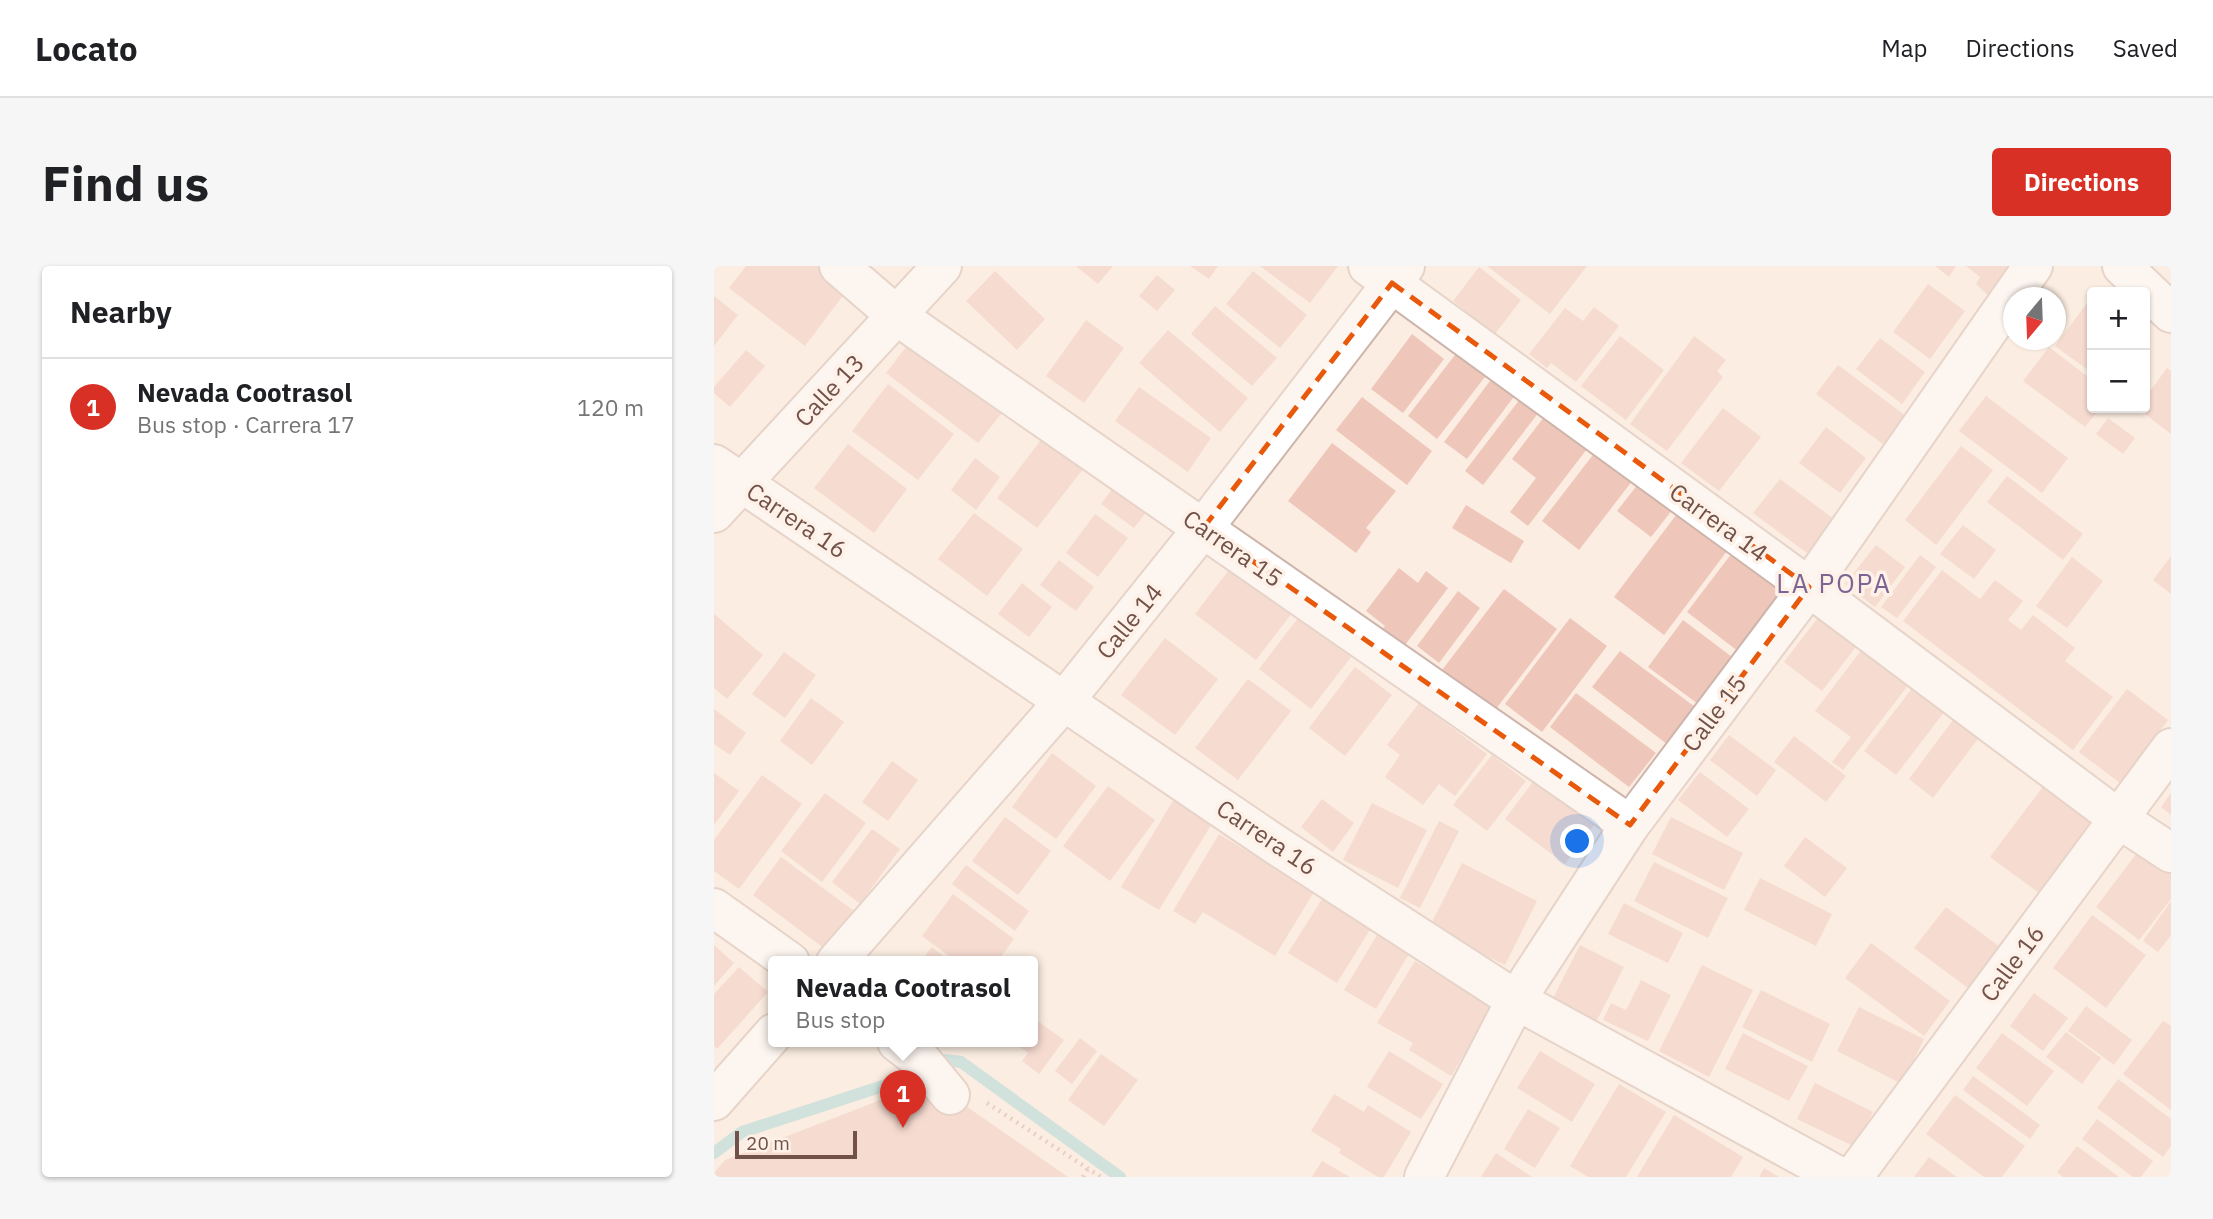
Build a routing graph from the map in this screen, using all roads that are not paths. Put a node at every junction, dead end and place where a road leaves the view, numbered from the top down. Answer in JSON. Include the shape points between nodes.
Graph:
{"nodes":[{"id":1,"x":839,"y":266,"type":"edge"},
{"id":2,"x":942,"y":266,"type":"edge"},
{"id":3,"x":2033,"y":266,"type":"edge"},
{"id":4,"x":2122,"y":266,"type":"edge"},
{"id":5,"x":1388,"y":272,"type":"edge"},
{"id":6,"x":2171,"y":313,"type":"edge"},
{"id":7,"x":897,"y":316,"type":"junction"},
{"id":8,"x":728,"y":474,"type":"edge"},
{"id":9,"x":714,"y":513,"type":"edge"},
{"id":10,"x":1204,"y":527,"type":"junction"},
{"id":11,"x":1809,"y":587,"type":"junction"},
{"id":12,"x":1065,"y":700,"type":"junction"},
{"id":13,"x":2171,"y":748,"type":"edge"},
{"id":14,"x":2119,"y":819,"type":"junction"},
{"id":15,"x":1630,"y":825,"type":"junction"},
{"id":16,"x":2171,"y":853,"type":"edge"},
{"id":17,"x":714,"y":908,"type":"edge"},
{"id":18,"x":782,"y":956,"type":"edge"},
{"id":19,"x":841,"y":956,"type":"edge"},
{"id":20,"x":1516,"y":1000,"type":"junction"},
{"id":21,"x":768,"y":1040,"type":"edge"},
{"id":22,"x":909,"y":1052,"type":"edge"},
{"id":23,"x":964,"y":1096,"type":"road end"},
{"id":24,"x":714,"y":1101,"type":"edge"},
{"id":25,"x":1424,"y":1177,"type":"edge"},
{"id":26,"x":1840,"y":1177,"type":"edge"},
{"id":27,"x":1853,"y":1177,"type":"edge"}],
"edges":[{"from":1,"to":7,"type":"street","name":"Carrera 15"},
{"from":2,"to":7,"type":"street","name":"Calle 13"},
{"from":3,"to":11,"type":"street","name":"Calle 15"},
{"from":4,"to":6,"type":"street"},
{"from":5,"to":10,"type":"street","name":"Calle 14"},
{"from":5,"to":11,"type":"street","name":"Carrera 14"},
{"from":7,"to":8,"type":"street","name":"Calle 13"},
{"from":7,"to":10,"type":"street","name":"Carrera 15"},
{"from":8,"to":9,"type":"street","name":"Calle 13"},
{"from":8,"to":12,"type":"street","name":"Carrera 16"},
{"from":10,"to":12,"type":"street","name":"Calle 14"},
{"from":10,"to":15,"type":"street","name":"Carrera 15"},
{"from":11,"to":14,"type":"street","name":"Carrera 14"},
{"from":11,"to":15,"type":"street","name":"Calle 15"},
{"from":12,"to":19,"type":"street","name":"Calle 14"},
{"from":12,"to":20,"type":"street","name":"Carrera 16","via":[[1276,845]]},
{"from":13,"to":14,"type":"street","name":"Calle 16"},
{"from":14,"to":16,"type":"street","name":"Carrera 14"},
{"from":14,"to":27,"type":"street","name":"Calle 16"},
{"from":15,"to":20,"type":"street","name":"Calle 15"},
{"from":17,"to":18,"type":"street"},
{"from":20,"to":25,"type":"street","name":"Calle 15"},
{"from":20,"to":26,"type":"street","name":"Carrera 16"},
{"from":21,"to":24,"type":"street"},
{"from":22,"to":23,"type":"street"}]}
